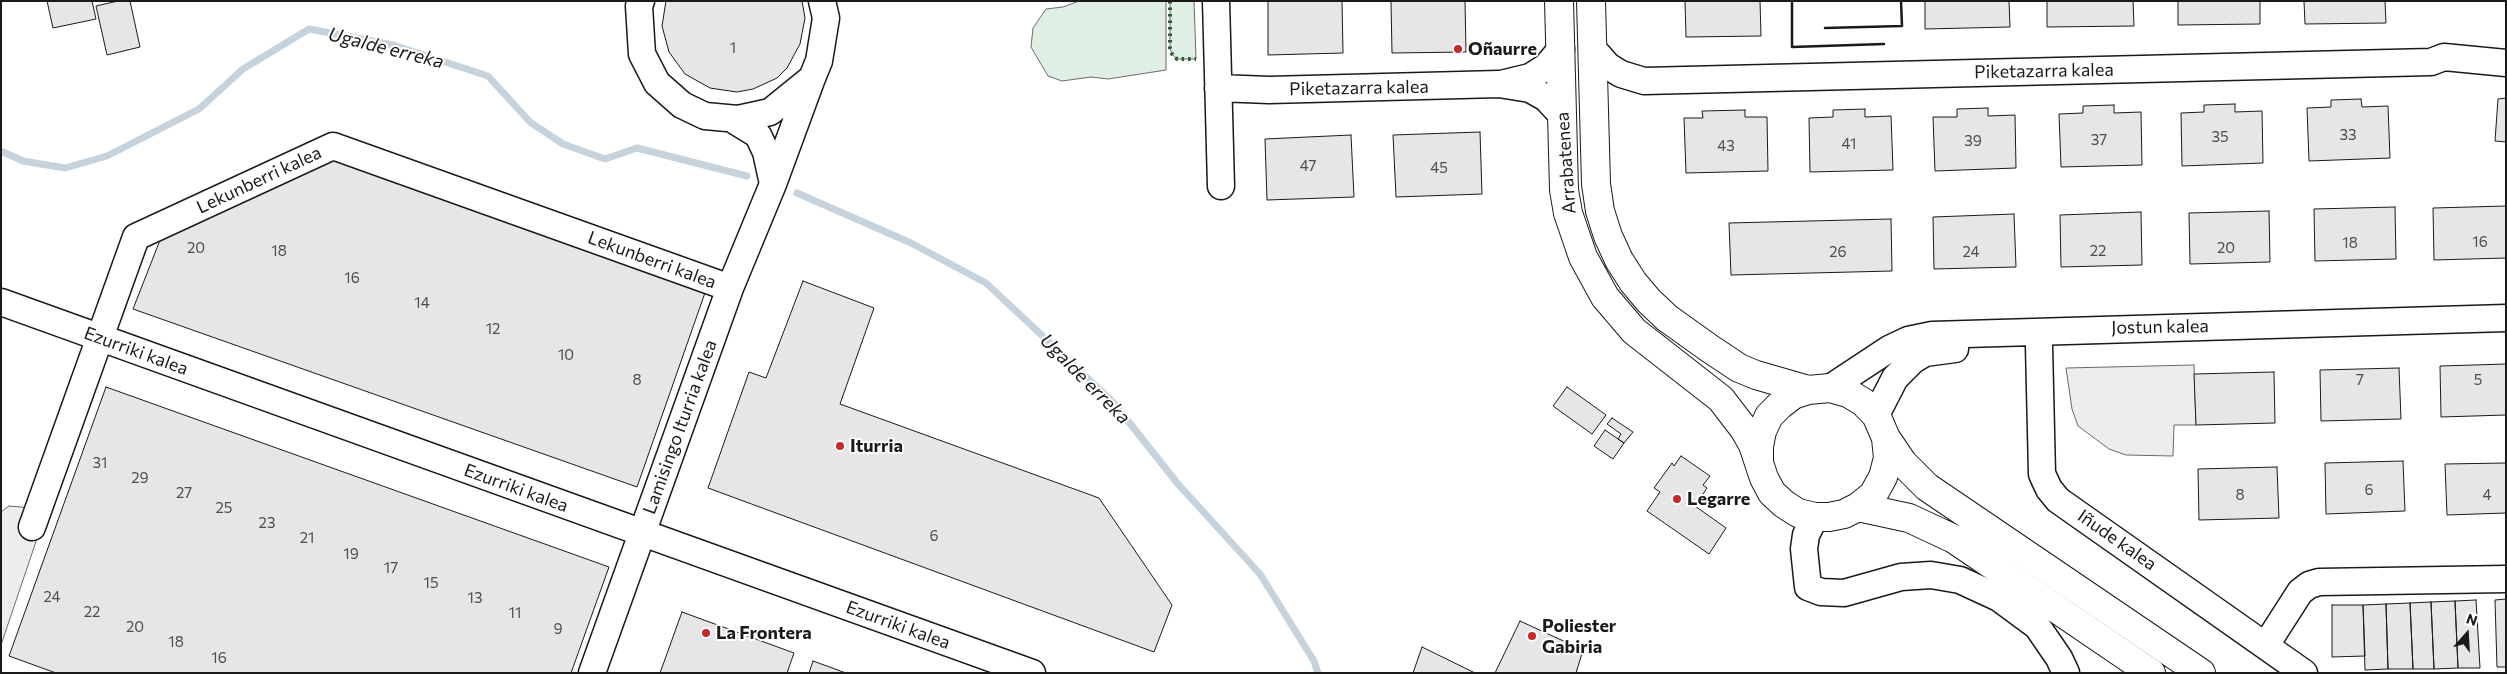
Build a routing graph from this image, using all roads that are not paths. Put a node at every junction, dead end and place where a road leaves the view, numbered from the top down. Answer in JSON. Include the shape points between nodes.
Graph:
{"nodes":[{"id":1,"x":641,"y":1,"type":"edge"},
{"id":2,"x":822,"y":1,"type":"edge"},
{"id":3,"x":1216,"y":1,"type":"edge"},
{"id":4,"x":1559,"y":1,"type":"edge"},
{"id":5,"x":1591,"y":1,"type":"edge"},
{"id":6,"x":1561,"y":49,"type":"junction"},
{"id":7,"x":1593,"y":49,"type":"junction"},
{"id":8,"x":2506,"y":63,"type":"edge"},
{"id":9,"x":812,"y":78,"type":"junction"},
{"id":10,"x":1500,"y":84,"type":"junction"},
{"id":11,"x":1218,"y":88,"type":"junction"},
{"id":12,"x":1562,"y":115,"type":"junction"},
{"id":13,"x":732,"y":119,"type":"junction"},
{"id":14,"x":773,"y":184,"type":"junction"},
{"id":15,"x":1221,"y":186,"type":"dead end"},
{"id":16,"x":730,"y":288,"type":"junction"},
{"id":17,"x":1,"y":302,"type":"edge"},
{"id":18,"x":2506,"y":318,"type":"edge"},
{"id":19,"x":2506,"y":335,"type":"edge"},
{"id":20,"x":99,"y":337,"type":"junction"},
{"id":21,"x":2039,"y":346,"type":"junction"},
{"id":22,"x":1819,"y":389,"type":"junction"},
{"id":23,"x":1881,"y":427,"type":"junction"},
{"id":24,"x":1759,"y":462,"type":"junction"},
{"id":25,"x":1858,"y":508,"type":"junction"},
{"id":26,"x":1814,"y":517,"type":"junction"},
{"id":27,"x":32,"y":527,"type":"dead end"},
{"id":28,"x":642,"y":534,"type":"junction"},
{"id":29,"x":2506,"y":579,"type":"edge"},
{"id":30,"x":2266,"y":645,"type":"junction"},
{"id":31,"x":592,"y":673,"type":"edge"},
{"id":32,"x":1032,"y":673,"type":"edge"},
{"id":33,"x":2066,"y":673,"type":"edge"},
{"id":34,"x":2151,"y":673,"type":"edge"},
{"id":35,"x":2201,"y":673,"type":"edge"},
{"id":36,"x":2304,"y":673,"type":"edge"}],
"edges":[{"from":1,"to":13,"type":"street","via":[[642,54],[657,83],[682,105],[705,116]]},
{"from":2,"to":9,"type":"street","name":"Lamisingo Iturria kalea","via":[[826,18],[819,61]]},
{"from":3,"to":11,"type":"street"},
{"from":4,"to":6,"type":"main road","name":"Arrabatenea"},
{"from":5,"to":7,"type":"main road","name":"Arrabatenea"},
{"from":6,"to":10,"type":"street","name":"Piketazarra kalea","via":[[1546,67],[1530,76]]},
{"from":6,"to":12,"type":"main road","name":"Arrabatenea"},
{"from":7,"to":8,"type":"street","name":"Piketazarra kalea","via":[[1608,66],[1644,81],[2432,62],[2444,57]]},
{"from":7,"to":22,"type":"main road","name":"Arrabatenea","via":[[1596,184],[1600,211],[1612,244],[1632,282],[1667,318],[1739,368],[1773,382]]},
{"from":9,"to":13,"type":"street","via":[[770,112]]},
{"from":9,"to":14,"type":"street","name":"Lamisingo Iturria kalea"},
{"from":10,"to":11,"type":"street","name":"Piketazarra kalea","via":[[1269,90]]},
{"from":10,"to":12,"type":"street","name":"Piketazarra kalea","via":[[1530,89],[1546,98]]},
{"from":11,"to":15,"type":"street"},
{"from":12,"to":24,"type":"main road","name":"Arrabatenea","via":[[1564,190],[1568,213],[1574,236],[1593,278],[1618,315],[1634,331],[1721,399],[1744,429]]},
{"from":13,"to":14,"type":"street","via":[[758,136],[766,152]]},
{"from":14,"to":16,"type":"street","name":"Lamisingo Iturria kalea"},
{"from":16,"to":20,"type":"street","name":"Lekunberri kalea","via":[[333,146],[136,237]]},
{"from":16,"to":28,"type":"street","name":"Lamisingo Iturria kalea"},
{"from":17,"to":20,"type":"street","name":"Ezurriki kalea"},
{"from":18,"to":22,"type":"street","name":"Jostun kalea","via":[[1932,335],[1908,340],[1889,349]]},
{"from":19,"to":21,"type":"street","name":"Jostun kalea"},
{"from":20,"to":27,"type":"street","name":"Lekunberri kalea"},
{"from":20,"to":28,"type":"street","name":"Ezurriki kalea"},
{"from":21,"to":23,"type":"street","name":"Jostun kalea","via":[[1925,353],[1913,360],[1896,378]]},
{"from":21,"to":30,"type":"street","name":"Iñude kalea","via":[[2042,474],[2049,489],[2058,500]]},
{"from":22,"to":23,"type":"main road","name":"Arrabatenea","via":[[1848,393],[1863,402]]},
{"from":22,"to":24,"type":"main road","name":"Arrabatenea","via":[[1793,395],[1770,416],[1762,431]]},
{"from":23,"to":25,"type":"main road","name":"Arrabatenea","via":[[1888,458],[1883,477],[1873,495]]},
{"from":23,"to":35,"type":"main road","via":[[1903,462],[1927,487]]},
{"from":24,"to":26,"type":"main road","name":"Arrabatenea","via":[[1764,478],[1778,498],[1798,512]]},
{"from":25,"to":26,"type":"main road","name":"Arrabatenea","via":[[1844,514]]},
{"from":25,"to":34,"type":"main road","via":[[1909,518],[1954,539]]},
{"from":26,"to":33,"type":"street","via":[[1804,549],[1808,587],[1822,592],[1844,593],[1902,577],[1931,575],[1960,580],[1999,598],[2036,626]]},
{"from":28,"to":31,"type":"street","name":"Lamisingo Iturria kalea"},
{"from":28,"to":32,"type":"street","name":"Ezurriki kalea"},
{"from":29,"to":30,"type":"street","via":[[2319,582],[2300,592]]},
{"from":30,"to":36,"type":"street","name":"Iñude kalea"}]}
